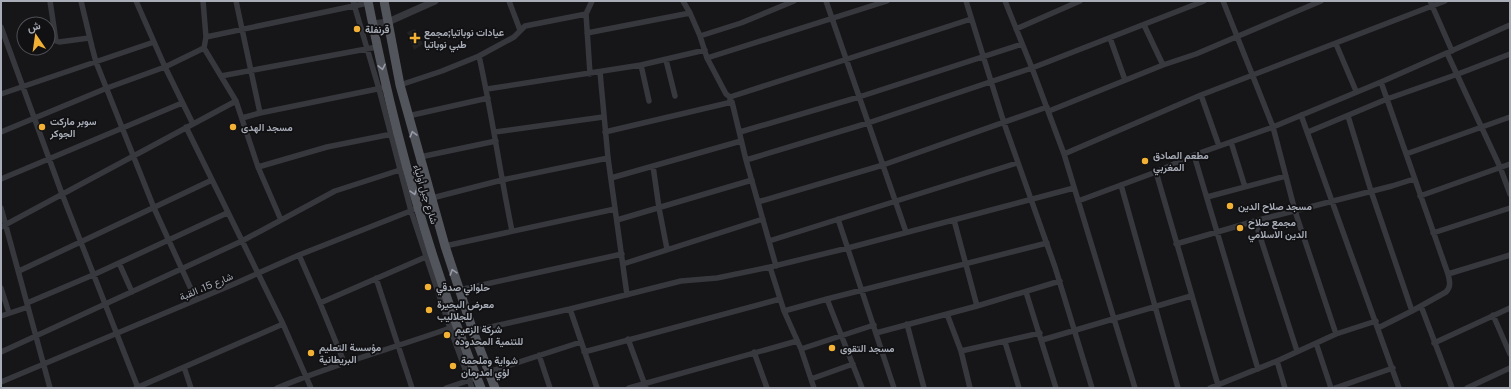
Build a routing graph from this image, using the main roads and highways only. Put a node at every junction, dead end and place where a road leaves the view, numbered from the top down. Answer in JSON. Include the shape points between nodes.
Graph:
{"nodes":[{"id":1,"x":384,"y":1,"type":"edge"},
{"id":2,"x":368,"y":2,"type":"edge"},
{"id":3,"x":481,"y":388,"type":"edge"},
{"id":4,"x":495,"y":388,"type":"edge"}],
"edges":[{"from":4,"to":1,"type":"main road","name":"شارع جبل أولياء","one_way":true,"via":[[445,246],[400,85]]},
{"from":2,"to":3,"type":"main road","name":"شارع جبل أولياء","one_way":true,"via":[[382,88],[415,210],[453,327],[473,379]]}]}
